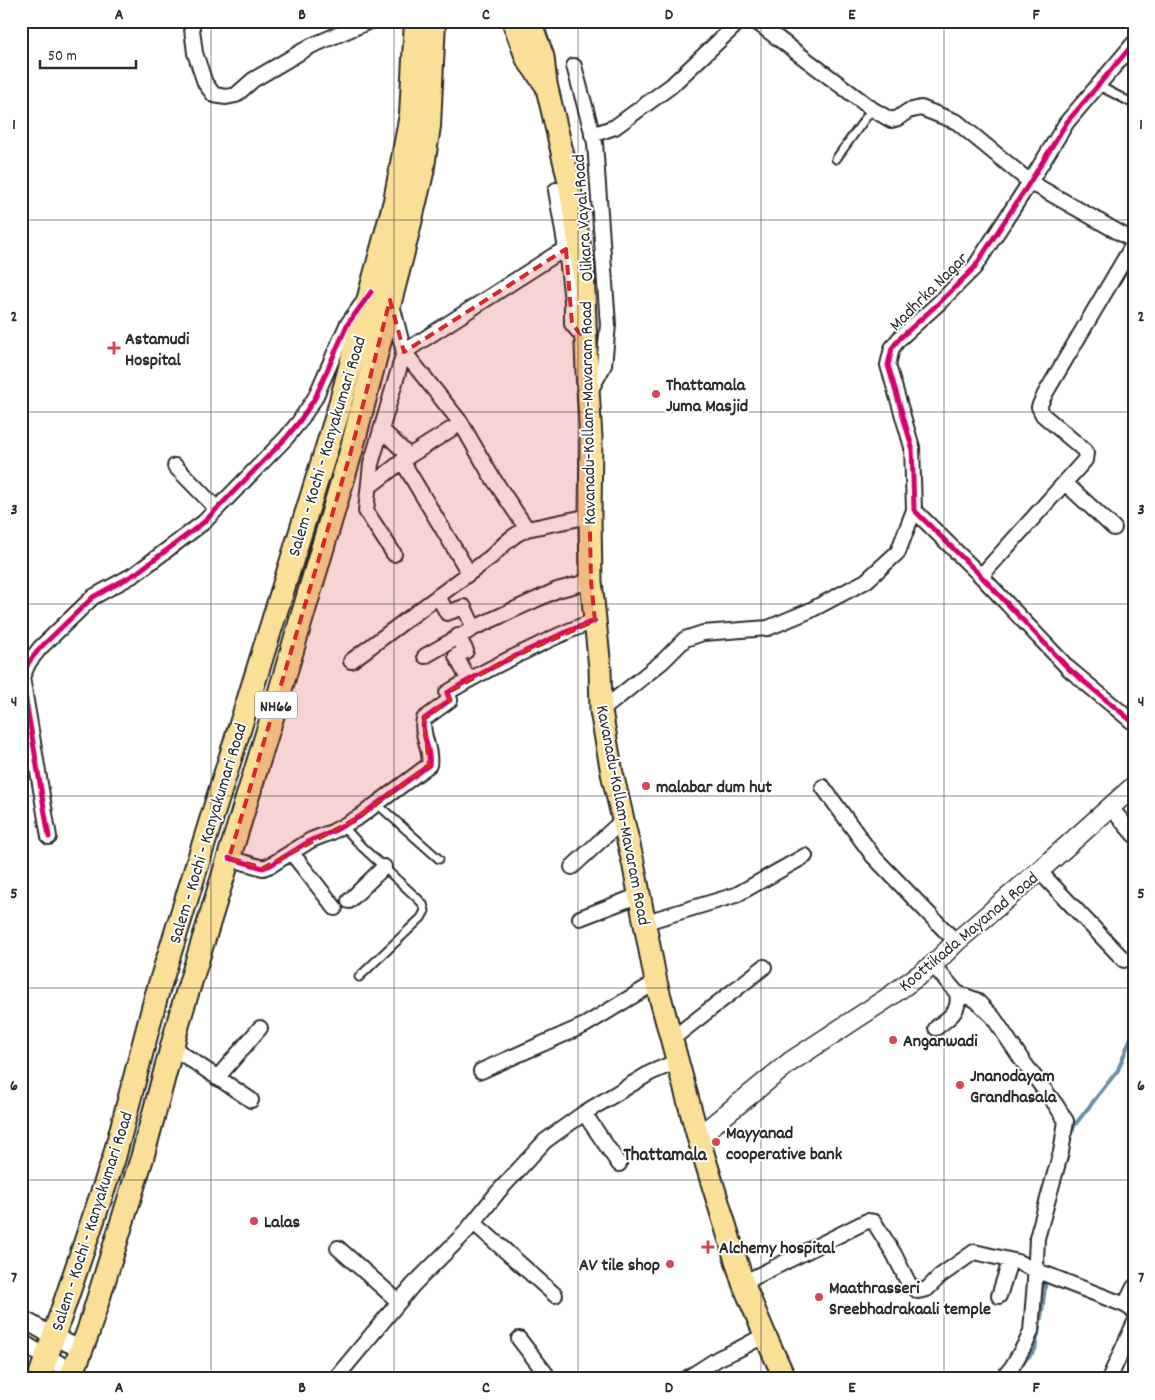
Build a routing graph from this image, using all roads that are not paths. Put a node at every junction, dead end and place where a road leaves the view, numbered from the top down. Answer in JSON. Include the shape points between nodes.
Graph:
{"nodes":[{"id":1,"x":191,"y":21,"type":"edge"},
{"id":2,"x":370,"y":21,"type":"edge"},
{"id":3,"x":416,"y":21,"type":"edge"},
{"id":4,"x":434,"y":21,"type":"edge"},
{"id":5,"x":513,"y":21,"type":"edge"},
{"id":6,"x":530,"y":21,"type":"edge"},
{"id":7,"x":744,"y":21,"type":"edge"},
{"id":8,"x":756,"y":21,"type":"edge"},
{"id":9,"x":1134,"y":43,"type":"edge"},
{"id":10,"x":574,"y":66,"type":"dead end"},
{"id":11,"x":546,"y":84,"type":"junction"},
{"id":12,"x":1097,"y":85,"type":"junction"},
{"id":13,"x":1134,"y":104,"type":"edge"},
{"id":14,"x":872,"y":109,"type":"junction"},
{"id":15,"x":592,"y":135,"type":"junction"},
{"id":16,"x":836,"y":159,"type":"dead end"},
{"id":17,"x":1030,"y":182,"type":"junction"},
{"id":18,"x":556,"y":190,"type":"dead end"},
{"id":19,"x":1134,"y":242,"type":"edge"},
{"id":20,"x":566,"y":249,"type":"junction"},
{"id":21,"x":381,"y":296,"type":"junction"},
{"id":22,"x":586,"y":340,"type":"junction"},
{"id":23,"x":404,"y":352,"type":"junction"},
{"id":24,"x":588,"y":396,"type":"junction"},
{"id":25,"x":461,"y":423,"type":"junction"},
{"id":26,"x":382,"y":430,"type":"junction"},
{"id":27,"x":406,"y":459,"type":"junction"},
{"id":28,"x":175,"y":466,"type":"dead end"},
{"id":29,"x":1065,"y":484,"type":"junction"},
{"id":30,"x":369,"y":487,"type":"junction"},
{"id":31,"x":217,"y":509,"type":"junction"},
{"id":32,"x":914,"y":510,"type":"junction"},
{"id":33,"x":590,"y":516,"type":"junction"},
{"id":34,"x":1114,"y":528,"type":"dead end"},
{"id":35,"x":527,"y":529,"type":"junction"},
{"id":36,"x":394,"y":554,"type":"dead end"},
{"id":37,"x":469,"y":573,"type":"junction"},
{"id":38,"x":981,"y":576,"type":"junction"},
{"id":39,"x":591,"y":582,"type":"junction"},
{"id":40,"x":438,"y":596,"type":"junction"},
{"id":41,"x":596,"y":621,"type":"junction"},
{"id":42,"x":474,"y":628,"type":"junction"},
{"id":43,"x":458,"y":636,"type":"junction"},
{"id":44,"x":425,"y":656,"type":"dead end"},
{"id":45,"x":351,"y":661,"type":"dead end"},
{"id":46,"x":468,"y":679,"type":"junction"},
{"id":47,"x":601,"y":711,"type":"junction"},
{"id":48,"x":1134,"y":723,"type":"edge"},
{"id":49,"x":1134,"y":786,"type":"edge"},
{"id":50,"x":823,"y":787,"type":"dead end"},
{"id":51,"x":378,"y":804,"type":"junction"},
{"id":52,"x":1110,"y":807,"type":"junction"},
{"id":53,"x":624,"y":819,"type":"junction"},
{"id":54,"x":343,"y":826,"type":"junction"},
{"id":55,"x":1134,"y":835,"type":"edge"},
{"id":56,"x":49,"y":837,"type":"dead end"},
{"id":57,"x":291,"y":852,"type":"junction"},
{"id":58,"x":805,"y":856,"type":"dead end"},
{"id":59,"x":229,"y":858,"type":"junction"},
{"id":60,"x":439,"y":859,"type":"dead end"},
{"id":61,"x":384,"y":867,"type":"junction"},
{"id":62,"x":572,"y":867,"type":"dead end"},
{"id":63,"x":1039,"y":872,"type":"junction"},
{"id":64,"x":640,"y":895,"type":"junction"},
{"id":65,"x":349,"y":901,"type":"dead end"},
{"id":66,"x":335,"y":908,"type":"dead end"},
{"id":67,"x":580,"y":918,"type":"dead end"},
{"id":68,"x":646,"y":922,"type":"junction"},
{"id":69,"x":956,"y":942,"type":"junction"},
{"id":70,"x":1124,"y":960,"type":"dead end"},
{"id":71,"x":933,"y":965,"type":"junction"},
{"id":72,"x":764,"y":967,"type":"dead end"},
{"id":73,"x":359,"y":977,"type":"dead end"},
{"id":74,"x":656,"y":982,"type":"junction"},
{"id":75,"x":957,"y":993,"type":"junction"},
{"id":76,"x":260,"y":1028,"type":"dead end"},
{"id":77,"x":936,"y":1028,"type":"dead end"},
{"id":78,"x":672,"y":1039,"type":"junction"},
{"id":79,"x":172,"y":1047,"type":"junction"},
{"id":80,"x":678,"y":1061,"type":"junction"},
{"id":81,"x":481,"y":1071,"type":"dead end"},
{"id":82,"x":217,"y":1078,"type":"junction"},
{"id":83,"x":251,"y":1100,"type":"dead end"},
{"id":84,"x":584,"y":1113,"type":"junction"},
{"id":85,"x":698,"y":1137,"type":"junction"},
{"id":86,"x":619,"y":1164,"type":"dead end"},
{"id":87,"x":474,"y":1223,"type":"junction"},
{"id":88,"x":338,"y":1248,"type":"dead end"},
{"id":89,"x":1010,"y":1260,"type":"junction"},
{"id":90,"x":1036,"y":1270,"type":"junction"},
{"id":91,"x":743,"y":1283,"type":"junction"},
{"id":92,"x":1134,"y":1288,"type":"edge"},
{"id":93,"x":556,"y":1295,"type":"dead end"},
{"id":94,"x":999,"y":1296,"type":"dead end"},
{"id":95,"x":399,"y":1302,"type":"junction"},
{"id":96,"x":1129,"y":1308,"type":"edge"},
{"id":97,"x":21,"y":1318,"type":"edge"},
{"id":98,"x":1134,"y":1324,"type":"edge"},
{"id":99,"x":765,"y":1335,"type":"junction"},
{"id":100,"x":54,"y":1337,"type":"junction"},
{"id":101,"x":518,"y":1339,"type":"dead end"},
{"id":102,"x":21,"y":1342,"type":"edge"},
{"id":103,"x":81,"y":1349,"type":"junction"},
{"id":104,"x":47,"y":1358,"type":"junction"},
{"id":105,"x":72,"y":1375,"type":"edge"},
{"id":106,"x":40,"y":1379,"type":"edge"},
{"id":107,"x":335,"y":1379,"type":"edge"},
{"id":108,"x":550,"y":1379,"type":"edge"},
{"id":109,"x":686,"y":1379,"type":"edge"},
{"id":110,"x":786,"y":1379,"type":"edge"},
{"id":111,"x":1002,"y":1379,"type":"edge"},
{"id":112,"x":1110,"y":1379,"type":"edge"}],
"edges":[{"from":1,"to":2,"type":"street","via":[[195,53],[205,84],[214,95],[226,97],[236,95],[253,80],[311,46]]},
{"from":3,"to":21,"type":"highway","name":"Salem - Kochi - Kanyakumari Road","number":"NH66","via":[[411,114]]},
{"from":4,"to":21,"type":"highway","name":"Salem - Kochi - Kanyakumari Road","number":"NH66","via":[[429,126],[422,173]]},
{"from":5,"to":11,"type":"main road","name":"Kavanadu-Kollam-Mavaram Road","via":[[527,59]]},
{"from":6,"to":11,"type":"main road","name":"Kavanadu-Kollam-Mavaram Road","via":[[543,57]]},
{"from":7,"to":15,"type":"street","via":[[647,104],[615,127]]},
{"from":8,"to":14,"type":"street"},
{"from":9,"to":12,"type":"street","name":"Madhrka Nagar"},
{"from":10,"to":15,"type":"street","name":"Olikara Vayal Road"},
{"from":11,"to":22,"type":"main road","name":"Kavanadu-Kollam-Mavaram Road","via":[[577,227],[583,267]]},
{"from":12,"to":13,"type":"lane"},
{"from":12,"to":17,"type":"street","name":"Madhrka Nagar","via":[[1067,122]]},
{"from":14,"to":16,"type":"lane"},
{"from":14,"to":17,"type":"street","via":[[891,120],[921,108],[957,122]]},
{"from":15,"to":24,"type":"street","name":"Olikara Vayal Road","via":[[601,210],[608,325],[604,365]]},
{"from":17,"to":19,"type":"street"},
{"from":17,"to":32,"type":"street","name":"Madhrka Nagar","via":[[974,268],[892,348],[888,365],[912,447]]},
{"from":18,"to":20,"type":"street"},
{"from":19,"to":29,"type":"street","via":[[1039,407],[1043,415],[1086,453],[1085,460]]},
{"from":20,"to":22,"type":"street","via":[[572,324]]},
{"from":20,"to":23,"type":"street"},
{"from":21,"to":23,"type":"street"},
{"from":21,"to":31,"type":"street","via":[[347,325],[315,398],[299,422]]},
{"from":21,"to":59,"type":"highway","name":"Salem - Kochi - Kanyakumari Road","number":"NH66","via":[[350,455]]},
{"from":21,"to":100,"type":"highway","name":"Salem - Kochi - Kanyakumari Road","number":"NH66","via":[[338,412],[156,997],[114,1158]]},
{"from":22,"to":24,"type":"main road","name":"Kavanadu-Kollam-Mavaram Road"},
{"from":23,"to":25,"type":"street"},
{"from":23,"to":26,"type":"street"},
{"from":24,"to":33,"type":"main road","name":"Kavanadu-Kollam-Mavaram Road"},
{"from":25,"to":27,"type":"street"},
{"from":25,"to":35,"type":"street"},
{"from":26,"to":27,"type":"street"},
{"from":26,"to":30,"type":"street","via":[[371,464]]},
{"from":27,"to":30,"type":"street"},
{"from":27,"to":37,"type":"street"},
{"from":28,"to":31,"type":"street"},
{"from":29,"to":34,"type":"street"},
{"from":29,"to":38,"type":"street"},
{"from":30,"to":36,"type":"street","via":[[366,511]]},
{"from":31,"to":56,"type":"street","via":[[135,574],[93,596],[29,662],[22,677]]},
{"from":32,"to":38,"type":"street"},
{"from":32,"to":47,"type":"street","via":[[898,552],[866,581],[768,628],[703,633],[685,639]]},
{"from":33,"to":35,"type":"street"},
{"from":33,"to":39,"type":"main road","name":"Kavanadu-Kollam-Mavaram Road"},
{"from":35,"to":37,"type":"street","via":[[510,538]]},
{"from":37,"to":40,"type":"street"},
{"from":38,"to":48,"type":"street","via":[[1069,669]]},
{"from":39,"to":41,"type":"main road","name":"Kavanadu-Kollam-Mavaram Road"},
{"from":39,"to":42,"type":"street","via":[[557,590]]},
{"from":40,"to":42,"type":"street","via":[[447,613],[464,607]]},
{"from":40,"to":45,"type":"street"},
{"from":41,"to":46,"type":"street"},
{"from":41,"to":47,"type":"main road","name":"Kavanadu-Kollam-Mavaram Road"},
{"from":42,"to":43,"type":"street"},
{"from":43,"to":44,"type":"street"},
{"from":43,"to":46,"type":"street","via":[[466,652],[456,656]]},
{"from":46,"to":51,"type":"street","via":[[447,693],[450,700],[424,719],[422,728],[429,749],[429,765]]},
{"from":47,"to":53,"type":"main road","name":"Kavanadu-Kollam-Mavaram Road"},
{"from":49,"to":52,"type":"main road","name":"Koottikada Mayanad Road"},
{"from":50,"to":69,"type":"street","via":[[873,856]]},
{"from":51,"to":54,"type":"street"},
{"from":51,"to":60,"type":"lane"},
{"from":52,"to":55,"type":"street"},
{"from":52,"to":63,"type":"main road","name":"Koottikada Mayanad Road"},
{"from":53,"to":62,"type":"street"},
{"from":53,"to":64,"type":"main road","name":"Kavanadu-Kollam-Mavaram Road"},
{"from":54,"to":57,"type":"street"},
{"from":54,"to":61,"type":"lane"},
{"from":57,"to":59,"type":"street","via":[[263,868]]},
{"from":57,"to":66,"type":"street"},
{"from":58,"to":68,"type":"street","via":[[736,895]]},
{"from":59,"to":79,"type":"highway","name":"Salem - Kochi - Kanyakumari Road","number":"NH66"},
{"from":61,"to":65,"type":"street"},
{"from":61,"to":73,"type":"lane","via":[[423,904],[425,911]]},
{"from":63,"to":69,"type":"main road","name":"Koottikada Mayanad Road"},
{"from":63,"to":70,"type":"street"},
{"from":64,"to":67,"type":"street"},
{"from":64,"to":68,"type":"main road","name":"Kavanadu-Kollam-Mavaram Road"},
{"from":68,"to":74,"type":"main road","name":"Kavanadu-Kollam-Mavaram Road"},
{"from":69,"to":71,"type":"main road","name":"Koottikada Mayanad Road"},
{"from":71,"to":75,"type":"street"},
{"from":71,"to":85,"type":"main road","name":"Koottikada Mayanad Road","via":[[790,1062]]},
{"from":72,"to":78,"type":"street"},
{"from":74,"to":78,"type":"main road","name":"Kavanadu-Kollam-Mavaram Road"},
{"from":74,"to":81,"type":"street","via":[[584,1025]]},
{"from":75,"to":77,"type":"street","via":[[959,1002],[955,1011]]},
{"from":75,"to":90,"type":"street","via":[[976,1000],[993,1017],[1066,1122],[1037,1238]]},
{"from":76,"to":82,"type":"street"},
{"from":78,"to":80,"type":"main road","name":"Kavanadu-Kollam-Mavaram Road"},
{"from":79,"to":82,"type":"street"},
{"from":79,"to":103,"type":"highway","name":"Salem - Kochi - Kanyakumari Road","number":"NH66","via":[[142,1158]]},
{"from":80,"to":84,"type":"street","via":[[650,1072]]},
{"from":80,"to":85,"type":"main road","name":"Kavanadu-Kollam-Mavaram Road"},
{"from":82,"to":83,"type":"street"},
{"from":84,"to":86,"type":"street"},
{"from":84,"to":87,"type":"street","via":[[545,1141]]},
{"from":85,"to":91,"type":"main road","name":"Kavanadu-Kollam-Mavaram Road"},
{"from":87,"to":93,"type":"street"},
{"from":87,"to":95,"type":"street"},
{"from":88,"to":95,"type":"street"},
{"from":89,"to":90,"type":"street"},
{"from":89,"to":91,"type":"street","via":[[974,1252],[927,1289],[918,1291],[909,1284],[874,1222],[867,1221]]},
{"from":89,"to":94,"type":"street"},
{"from":90,"to":96,"type":"street"},
{"from":90,"to":111,"type":"street","via":[[1031,1331]]},
{"from":91,"to":99,"type":"main road","name":"Kavanadu-Kollam-Mavaram Road"},
{"from":92,"to":96,"type":"street"},
{"from":95,"to":107,"type":"street"},
{"from":97,"to":100,"type":"street"},
{"from":98,"to":112,"type":"street"},
{"from":99,"to":109,"type":"street"},
{"from":99,"to":110,"type":"main road","name":"Kavanadu-Kollam-Mavaram Road"},
{"from":100,"to":103,"type":"street"},
{"from":100,"to":104,"type":"highway","name":"Salem - Kochi - Kanyakumari Road","number":"NH66"},
{"from":101,"to":108,"type":"street"},
{"from":102,"to":104,"type":"street"},
{"from":103,"to":105,"type":"highway","name":"Salem - Kochi - Kanyakumari Road","number":"NH66"},
{"from":104,"to":105,"type":"street"},
{"from":104,"to":106,"type":"highway","name":"Salem - Kochi - Kanyakumari Road","number":"NH66"}]}
